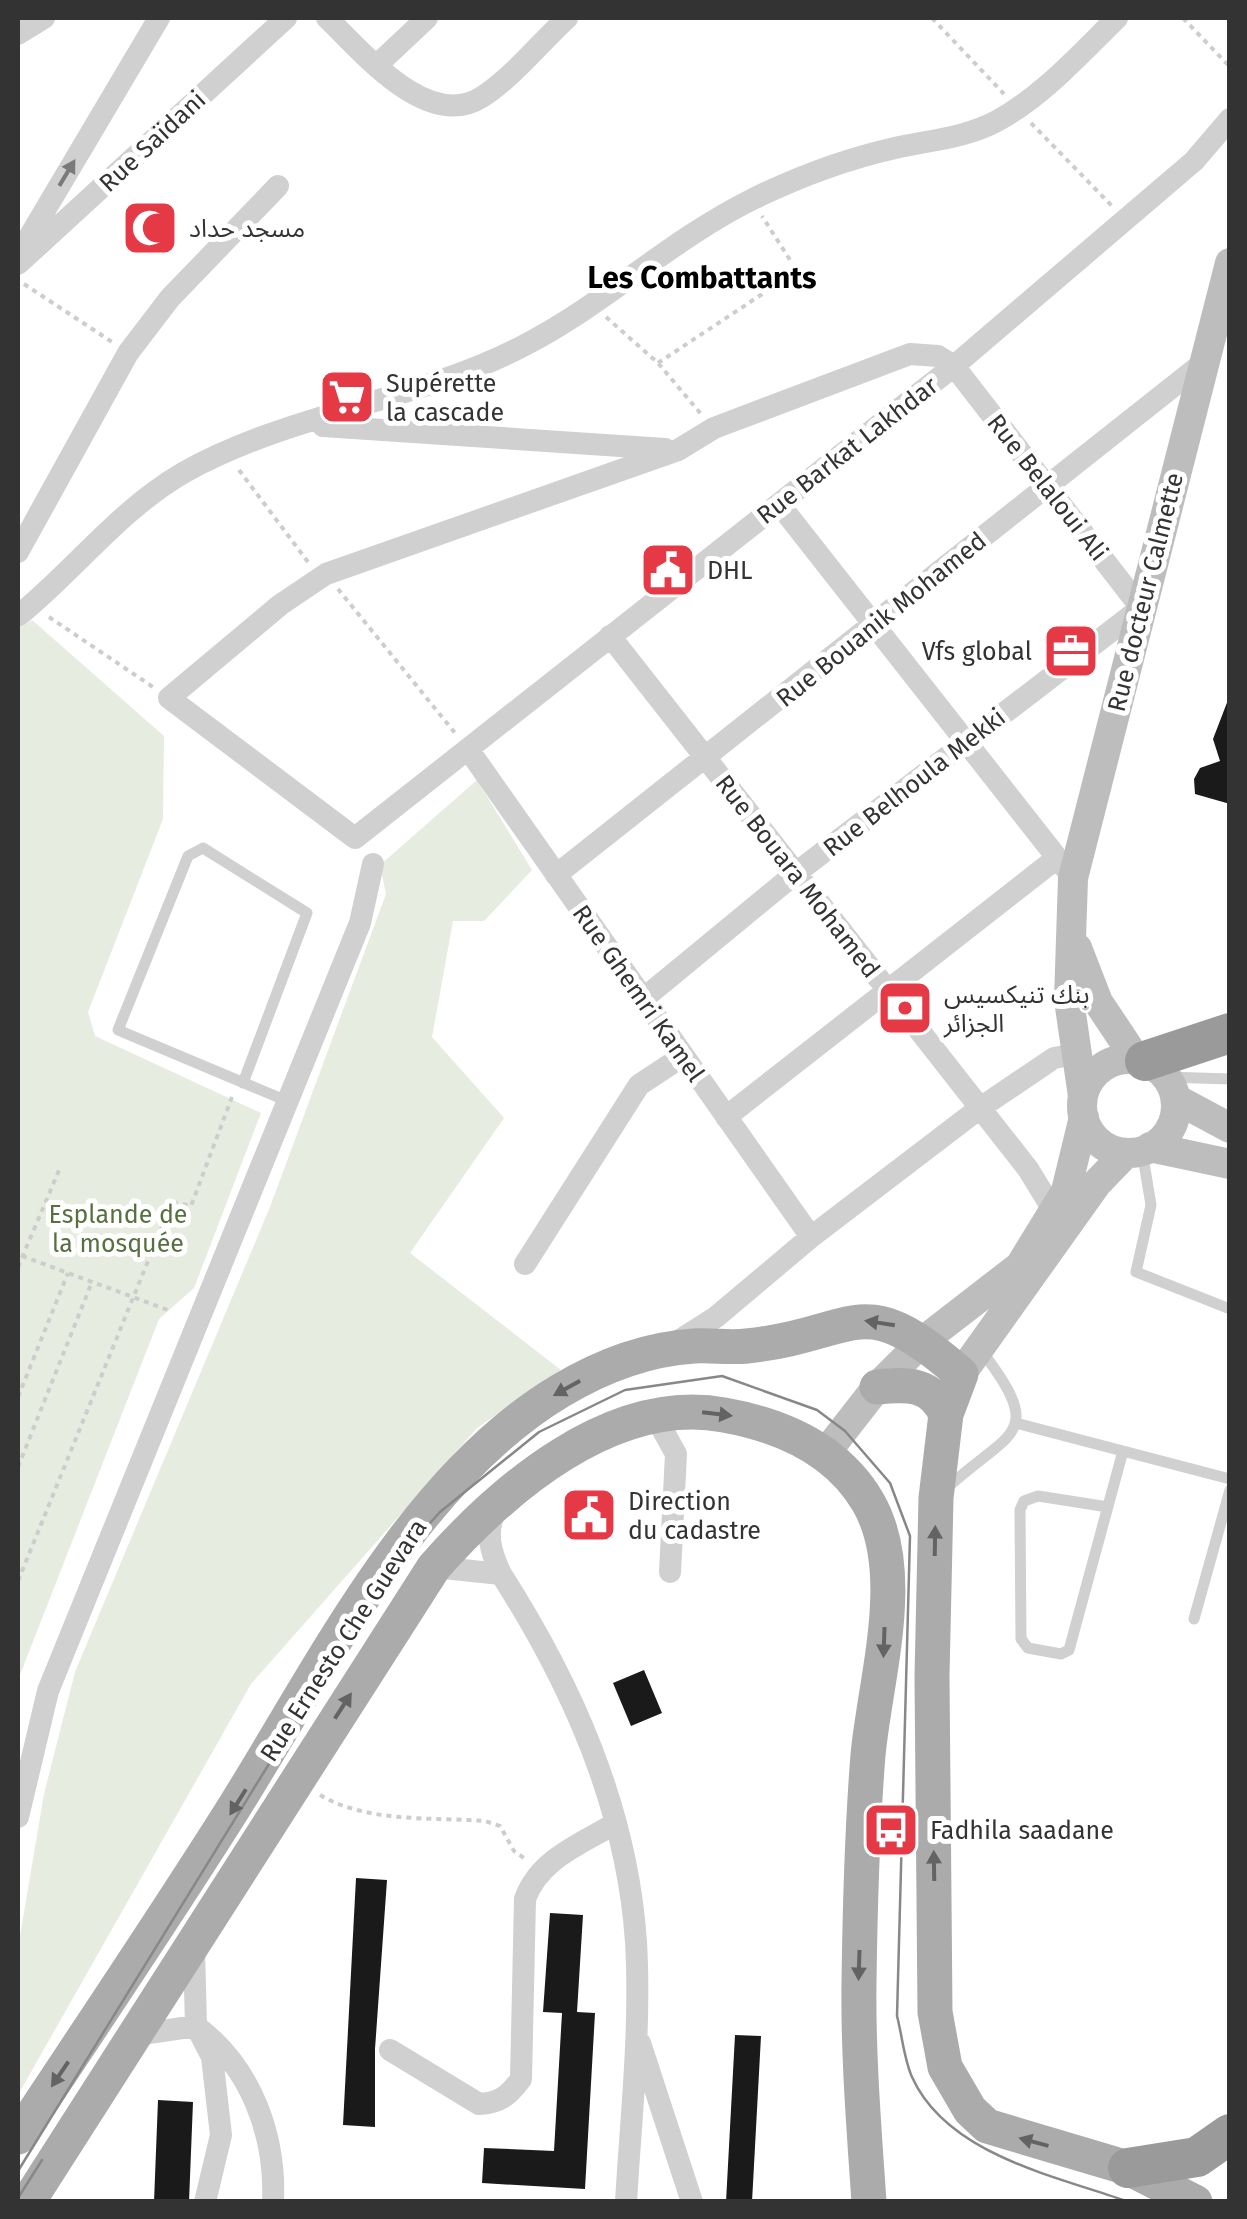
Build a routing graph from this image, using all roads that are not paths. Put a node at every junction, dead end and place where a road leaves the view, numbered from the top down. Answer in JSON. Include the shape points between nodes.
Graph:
{"nodes":[{"id":1,"x":44,"y":18,"type":"edge"},
{"id":2,"x":159,"y":18,"type":"edge"},
{"id":3,"x":286,"y":18,"type":"edge"},
{"id":4,"x":327,"y":18,"type":"edge"},
{"id":5,"x":427,"y":18,"type":"edge"},
{"id":6,"x":567,"y":18,"type":"edge"},
{"id":7,"x":1117,"y":18,"type":"edge"},
{"id":8,"x":18,"y":34,"type":"edge"},
{"id":9,"x":376,"y":65,"type":"junction"},
{"id":10,"x":1230,"y":119,"type":"edge"},
{"id":11,"x":278,"y":186,"type":"dead end"},
{"id":12,"x":18,"y":257,"type":"edge"},
{"id":13,"x":18,"y":264,"type":"edge"},
{"id":14,"x":1230,"y":264,"type":"edge"},
{"id":15,"x":1204,"y":362,"type":"junction"},
{"id":16,"x":954,"y":366,"type":"junction"},
{"id":17,"x":305,"y":425,"type":"junction"},
{"id":18,"x":678,"y":450,"type":"junction"},
{"id":19,"x":1046,"y":486,"type":"junction"},
{"id":20,"x":779,"y":504,"type":"junction"},
{"id":21,"x":18,"y":552,"type":"edge"},
{"id":22,"x":1141,"y":608,"type":"junction"},
{"id":23,"x":24,"y":610,"type":"edge"},
{"id":24,"x":874,"y":626,"type":"junction"},
{"id":25,"x":610,"y":636,"type":"junction"},
{"id":26,"x":965,"y":741,"type":"junction"},
{"id":27,"x":468,"y":748,"type":"junction"},
{"id":28,"x":706,"y":758,"type":"junction"},
{"id":29,"x":373,"y":864,"type":"dead end"},
{"id":30,"x":1065,"y":868,"type":"junction"},
{"id":31,"x":796,"y":873,"type":"junction"},
{"id":32,"x":556,"y":875,"type":"junction"},
{"id":33,"x":1068,"y":921,"type":"junction"},
{"id":34,"x":888,"y":990,"type":"junction"},
{"id":35,"x":644,"y":999,"type":"junction"},
{"id":36,"x":1230,"y":1033,"type":"edge"},
{"id":37,"x":1075,"y":1054,"type":"junction"},
{"id":38,"x":683,"y":1056,"type":"junction"},
{"id":39,"x":1156,"y":1074,"type":"junction"},
{"id":40,"x":1230,"y":1078,"type":"edge"},
{"id":41,"x":240,"y":1082,"type":"junction"},
{"id":42,"x":287,"y":1102,"type":"junction"},
{"id":43,"x":1084,"y":1106,"type":"junction"},
{"id":44,"x":980,"y":1108,"type":"junction"},
{"id":45,"x":726,"y":1117,"type":"junction"},
{"id":46,"x":1230,"y":1128,"type":"edge"},
{"id":47,"x":1139,"y":1150,"type":"junction"},
{"id":48,"x":1230,"y":1164,"type":"edge"},
{"id":49,"x":1054,"y":1212,"type":"junction"},
{"id":50,"x":810,"y":1237,"type":"junction"},
{"id":51,"x":525,"y":1264,"type":"dead end"},
{"id":52,"x":1230,"y":1308,"type":"edge"},
{"id":53,"x":923,"y":1342,"type":"junction"},
{"id":54,"x":666,"y":1349,"type":"junction"},
{"id":55,"x":971,"y":1362,"type":"junction"},
{"id":56,"x":877,"y":1387,"type":"junction"},
{"id":57,"x":946,"y":1414,"type":"junction"},
{"id":58,"x":655,"y":1416,"type":"junction"},
{"id":59,"x":1016,"y":1423,"type":"junction"},
{"id":60,"x":1124,"y":1451,"type":"junction"},
{"id":61,"x":824,"y":1455,"type":"junction"},
{"id":62,"x":1230,"y":1479,"type":"edge"},
{"id":63,"x":1230,"y":1490,"type":"edge"},
{"id":64,"x":936,"y":1498,"type":"junction"},
{"id":65,"x":499,"y":1504,"type":"junction"},
{"id":66,"x":1108,"y":1507,"type":"junction"},
{"id":67,"x":434,"y":1568,"type":"junction"},
{"id":68,"x":670,"y":1572,"type":"dead end"},
{"id":69,"x":500,"y":1574,"type":"junction"},
{"id":70,"x":1194,"y":1619,"type":"dead end"},
{"id":71,"x":18,"y":1817,"type":"edge"},
{"id":72,"x":616,"y":1824,"type":"junction"},
{"id":73,"x":196,"y":1936,"type":"junction"},
{"id":74,"x":196,"y":2026,"type":"junction"},
{"id":75,"x":636,"y":2030,"type":"junction"},
{"id":76,"x":135,"y":2035,"type":"junction"},
{"id":77,"x":390,"y":2050,"type":"dead end"},
{"id":78,"x":1230,"y":2134,"type":"edge"},
{"id":79,"x":18,"y":2137,"type":"edge"},
{"id":80,"x":1128,"y":2168,"type":"junction"},
{"id":81,"x":28,"y":2202,"type":"edge"},
{"id":82,"x":205,"y":2202,"type":"edge"},
{"id":83,"x":273,"y":2202,"type":"edge"},
{"id":84,"x":626,"y":2202,"type":"edge"},
{"id":85,"x":692,"y":2202,"type":"edge"},
{"id":86,"x":869,"y":2202,"type":"edge"},
{"id":87,"x":1195,"y":2202,"type":"edge"}],
"edges":[{"from":1,"to":8,"type":"street"},
{"from":12,"to":2,"type":"street","one_way":true},
{"from":3,"to":13,"type":"street","name":"Rue Saïdani"},
{"from":4,"to":9,"type":"street"},
{"from":5,"to":9,"type":"street"},
{"from":6,"to":9,"type":"street","via":[[480,98],[450,104],[416,97]]},
{"from":7,"to":17,"type":"street","via":[[1041,90],[994,122],[862,157],[752,200],[522,347],[447,380]]},
{"from":10,"to":16,"type":"street","name":"Rue Barkat Lakhdar","via":[[1194,161]]},
{"from":11,"to":21,"type":"street","via":[[170,298],[128,353]]},
{"from":14,"to":15,"type":"main road","name":"Rue docteur Calmette"},
{"from":15,"to":19,"type":"street","name":"Rue Bouanik Mohamed"},
{"from":15,"to":22,"type":"main road","name":"Rue docteur Calmette"},
{"from":16,"to":18,"type":"street","via":[[938,356],[910,354],[714,428]]},
{"from":16,"to":19,"type":"street","name":"Rue Belaloui Ali"},
{"from":16,"to":20,"type":"street","name":"Rue Barkat Lakhdar"},
{"from":17,"to":18,"type":"street"},
{"from":17,"to":23,"type":"street","via":[[225,452],[146,498]]},
{"from":18,"to":27,"type":"street","name":"Rue Barkat Lakhdar","via":[[323,576],[170,698],[355,838]]},
{"from":19,"to":22,"type":"street","name":"Rue Belaloui Ali"},
{"from":19,"to":24,"type":"street","name":"Rue Bouanik Mohamed"},
{"from":20,"to":24,"type":"street"},
{"from":20,"to":25,"type":"street","name":"Rue Barkat Lakhdar"},
{"from":22,"to":26,"type":"street","name":"Rue Belhoula Mekki"},
{"from":22,"to":30,"type":"main road","name":"Rue docteur Calmette"},
{"from":24,"to":26,"type":"street"},
{"from":24,"to":28,"type":"street","name":"Rue Bouanik Mohamed"},
{"from":25,"to":27,"type":"street","name":"Rue Barkat Lakhdar"},
{"from":25,"to":28,"type":"street","name":"Rue Bouara Mohamed"},
{"from":26,"to":30,"type":"street"},
{"from":26,"to":31,"type":"street","name":"Rue Belhoula Mekki"},
{"from":27,"to":32,"type":"street","name":"Rue Ghemri Kamel"},
{"from":28,"to":31,"type":"street","name":"Rue Bouara Mohamed"},
{"from":28,"to":32,"type":"street","name":"Rue Bouanik Mohamed"},
{"from":29,"to":42,"type":"street","via":[[360,922]]},
{"from":30,"to":33,"type":"main road","name":"Rue docteur Calmette"},
{"from":30,"to":34,"type":"street"},
{"from":31,"to":34,"type":"street","name":"Rue Bouara Mohamed"},
{"from":31,"to":35,"type":"street","name":"Rue Belhoula Mekki"},
{"from":32,"to":35,"type":"street","name":"Rue Ghemri Kamel"},
{"from":33,"to":37,"type":"main road","name":"Rue docteur Calmette"},
{"from":33,"to":39,"type":"main road","name":"Rue docteur Calmette","via":[[1098,1002]]},
{"from":34,"to":44,"type":"street","name":"Rue Bouara Mohamed"},
{"from":34,"to":45,"type":"street"},
{"from":35,"to":38,"type":"street","name":"Rue Ghemri Kamel"},
{"from":36,"to":39,"type":"highway"},
{"from":37,"to":43,"type":"main road","name":"Rue docteur Calmette"},
{"from":37,"to":44,"type":"street","via":[[1054,1058]]},
{"from":38,"to":45,"type":"street","name":"Rue Ghemri Kamel"},
{"from":38,"to":51,"type":"street","via":[[639,1085]]},
{"from":39,"to":40,"type":"lane"},
{"from":39,"to":43,"type":"main road","via":[[1108,1064],[1088,1083]]},
{"from":39,"to":46,"type":"main road"},
{"from":39,"to":47,"type":"main road","via":[[1168,1133]]},
{"from":41,"to":41,"type":"lane","via":[[118,1030],[188,856],[203,848],[307,913]]},
{"from":41,"to":42,"type":"lane"},
{"from":42,"to":71,"type":"street","via":[[48,1691]]},
{"from":43,"to":47,"type":"main road","via":[[1096,1140]]},
{"from":43,"to":49,"type":"main road","via":[[1072,1176]]},
{"from":44,"to":49,"type":"street","name":"Rue Bouara Mohamed"},
{"from":44,"to":50,"type":"street"},
{"from":45,"to":50,"type":"street","name":"Rue Ghemri Kamel"},
{"from":47,"to":48,"type":"main road"},
{"from":47,"to":52,"type":"lane","via":[[1151,1205],[1136,1272]]},
{"from":47,"to":55,"type":"main road","via":[[1097,1182]]},
{"from":49,"to":53,"type":"main road","via":[[1020,1266]]},
{"from":50,"to":54,"type":"street","via":[[716,1317]]},
{"from":53,"to":54,"type":"main road","name":"Rue Ernesto Che Guevara","one_way":true,"via":[[898,1326],[863,1321],[748,1346]]},
{"from":53,"to":55,"type":"main road","name":"Rue Ernesto Che Guevara"},
{"from":53,"to":56,"type":"main road"},
{"from":54,"to":79,"type":"main road","name":"Rue Ernesto Che Guevara","one_way":true,"via":[[623,1360],[560,1391],[460,1469],[392,1556]]},
{"from":55,"to":57,"type":"main road"},
{"from":55,"to":59,"type":"lane","via":[[1015,1399]]},
{"from":56,"to":57,"type":"main road","via":[[921,1387]]},
{"from":56,"to":61,"type":"main road"},
{"from":57,"to":64,"type":"main road"},
{"from":58,"to":61,"type":"main road","name":"Rue Ernesto Che Guevara","one_way":true,"via":[[714,1413],[758,1421],[788,1430]]},
{"from":58,"to":65,"type":"main road","name":"Rue Ernesto Che Guevara","via":[[580,1446]]},
{"from":58,"to":68,"type":"street","via":[[676,1454]]},
{"from":59,"to":60,"type":"lane"},
{"from":59,"to":64,"type":"lane","via":[[1004,1444]]},
{"from":60,"to":62,"type":"lane"},
{"from":60,"to":66,"type":"lane"},
{"from":61,"to":86,"type":"main road","name":"Rue Ernesto Che Guevara","one_way":true,"via":[[868,1503],[886,1570],[882,1669],[868,1752],[858,1985]]},
{"from":63,"to":70,"type":"lane"},
{"from":80,"to":64,"type":"main road","one_way":true,"via":[[987,2126],[956,2089],[938,2044]]},
{"from":65,"to":67,"type":"main road","name":"Rue Ernesto Che Guevara"},
{"from":65,"to":69,"type":"street","via":[[489,1546]]},
{"from":66,"to":66,"type":"lane","via":[[1069,1650],[1028,1648],[1021,1639],[1024,1501],[1038,1496]]},
{"from":67,"to":69,"type":"street"},
{"from":73,"to":67,"type":"main road","name":"Rue Ernesto Che Guevara","one_way":true},
{"from":69,"to":72,"type":"street","via":[[556,1662]]},
{"from":72,"to":75,"type":"street","via":[[636,1942]]},
{"from":72,"to":77,"type":"street","via":[[540,1870],[526,1899],[521,2079],[510,2093],[480,2104]]},
{"from":73,"to":74,"type":"street"},
{"from":73,"to":76,"type":"main road","name":"Rue Ernesto Che Guevara"},
{"from":74,"to":76,"type":"street"},
{"from":74,"to":82,"type":"street","via":[[212,2057],[220,2135]]},
{"from":74,"to":83,"type":"street","via":[[221,2045],[245,2081],[275,2161]]},
{"from":75,"to":84,"type":"street"},
{"from":75,"to":85,"type":"street"},
{"from":76,"to":81,"type":"main road","name":"Rue Ernesto Che Guevara"},
{"from":78,"to":80,"type":"highway","via":[[1198,2156]]},
{"from":80,"to":87,"type":"main road"}]}
